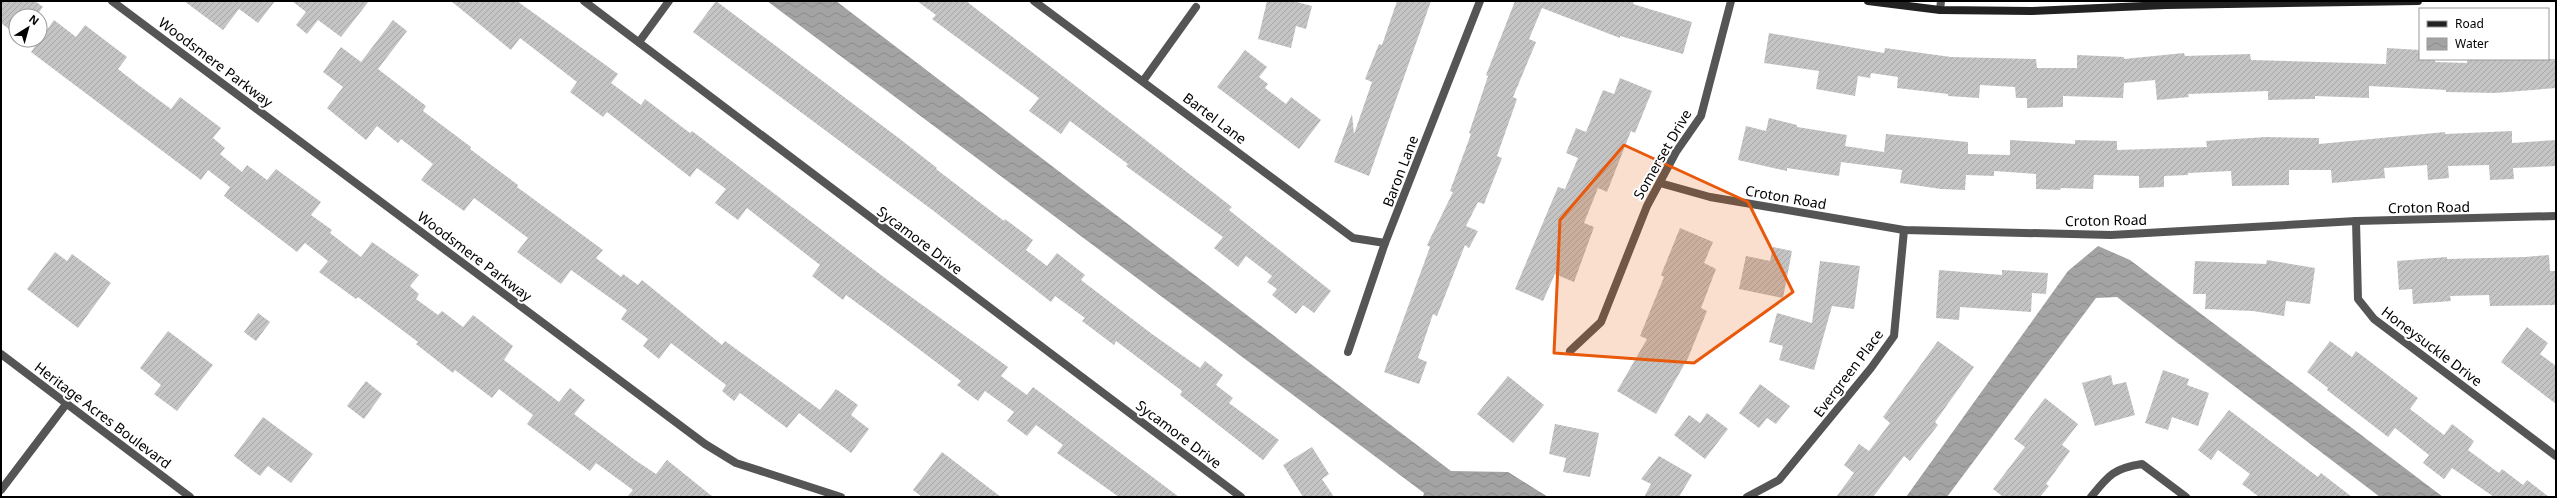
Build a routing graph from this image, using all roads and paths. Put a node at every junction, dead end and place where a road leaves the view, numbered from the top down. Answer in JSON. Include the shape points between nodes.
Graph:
{"nodes":[{"id":1,"x":112,"y":1,"type":"edge"},
{"id":2,"x":584,"y":1,"type":"edge"},
{"id":3,"x":669,"y":1,"type":"edge"},
{"id":4,"x":1034,"y":1,"type":"edge"},
{"id":5,"x":1480,"y":1,"type":"edge"},
{"id":6,"x":1732,"y":1,"type":"edge"},
{"id":7,"x":1868,"y":1,"type":"edge"},
{"id":8,"x":1941,"y":1,"type":"edge"},
{"id":9,"x":2382,"y":1,"type":"edge"},
{"id":10,"x":2418,"y":1,"type":"edge"},
{"id":11,"x":2166,"y":3,"type":"edge"},
{"id":12,"x":1196,"y":7,"type":"dead end"},
{"id":13,"x":1940,"y":10,"type":"junction"},
{"id":14,"x":638,"y":42,"type":"junction"},
{"id":15,"x":1142,"y":81,"type":"junction"},
{"id":16,"x":1660,"y":183,"type":"junction"},
{"id":17,"x":2556,"y":216,"type":"edge"},
{"id":18,"x":2356,"y":221,"type":"junction"},
{"id":19,"x":1904,"y":230,"type":"junction"},
{"id":20,"x":1385,"y":243,"type":"junction"},
{"id":21,"x":1570,"y":351,"type":"dead end"},
{"id":22,"x":1348,"y":352,"type":"dead end"},
{"id":23,"x":1,"y":354,"type":"edge"},
{"id":24,"x":67,"y":403,"type":"junction"},
{"id":25,"x":2556,"y":456,"type":"edge"},
{"id":26,"x":1,"y":490,"type":"edge"},
{"id":27,"x":190,"y":497,"type":"edge"},
{"id":28,"x":840,"y":497,"type":"edge"},
{"id":29,"x":1241,"y":497,"type":"edge"},
{"id":30,"x":1747,"y":497,"type":"edge"},
{"id":31,"x":2091,"y":497,"type":"edge"},
{"id":32,"x":2186,"y":497,"type":"edge"}],
"edges":[{"from":1,"to":28,"type":"street","name":"Woodsmere Parkway","via":[[705,444],[736,463]]},
{"from":2,"to":14,"type":"street","name":"Sycamore Drive"},
{"from":3,"to":14,"type":"street"},
{"from":4,"to":15,"type":"street","name":"Bartel Lane"},
{"from":5,"to":20,"type":"street","name":"Baron Lane"},
{"from":6,"to":16,"type":"street","name":"Somerset Drive","via":[[1700,116],[1676,152]]},
{"from":7,"to":13,"type":"street"},
{"from":8,"to":13,"type":"street"},
{"from":9,"to":10,"type":"street"},
{"from":9,"to":11,"type":"street"},
{"from":11,"to":13,"type":"street","via":[[2032,11]]},
{"from":12,"to":15,"type":"street"},
{"from":14,"to":29,"type":"street","name":"Sycamore Drive"},
{"from":15,"to":20,"type":"street","name":"Bartel Lane","via":[[1354,238]]},
{"from":16,"to":19,"type":"street","name":"Croton Road","via":[[1710,197]]},
{"from":16,"to":21,"type":"street","name":"Somerset Drive","via":[[1646,206],[1601,322]]},
{"from":17,"to":18,"type":"street","name":"Croton Road"},
{"from":18,"to":19,"type":"street","name":"Croton Road","via":[[2111,235]]},
{"from":18,"to":25,"type":"street","name":"Honeysuckle Drive","via":[[2358,299],[2374,319]]},
{"from":19,"to":30,"type":"street","name":"Evergreen Place","via":[[1894,336],[1779,480]]},
{"from":20,"to":22,"type":"street","name":"Baron Lane"},
{"from":23,"to":24,"type":"street","name":"Heritage Acres Boulevard"},
{"from":24,"to":26,"type":"street"},
{"from":24,"to":27,"type":"street","name":"Heritage Acres Boulevard"},
{"from":31,"to":32,"type":"street","via":[[2108,475],[2124,466],[2142,464]]}]}
